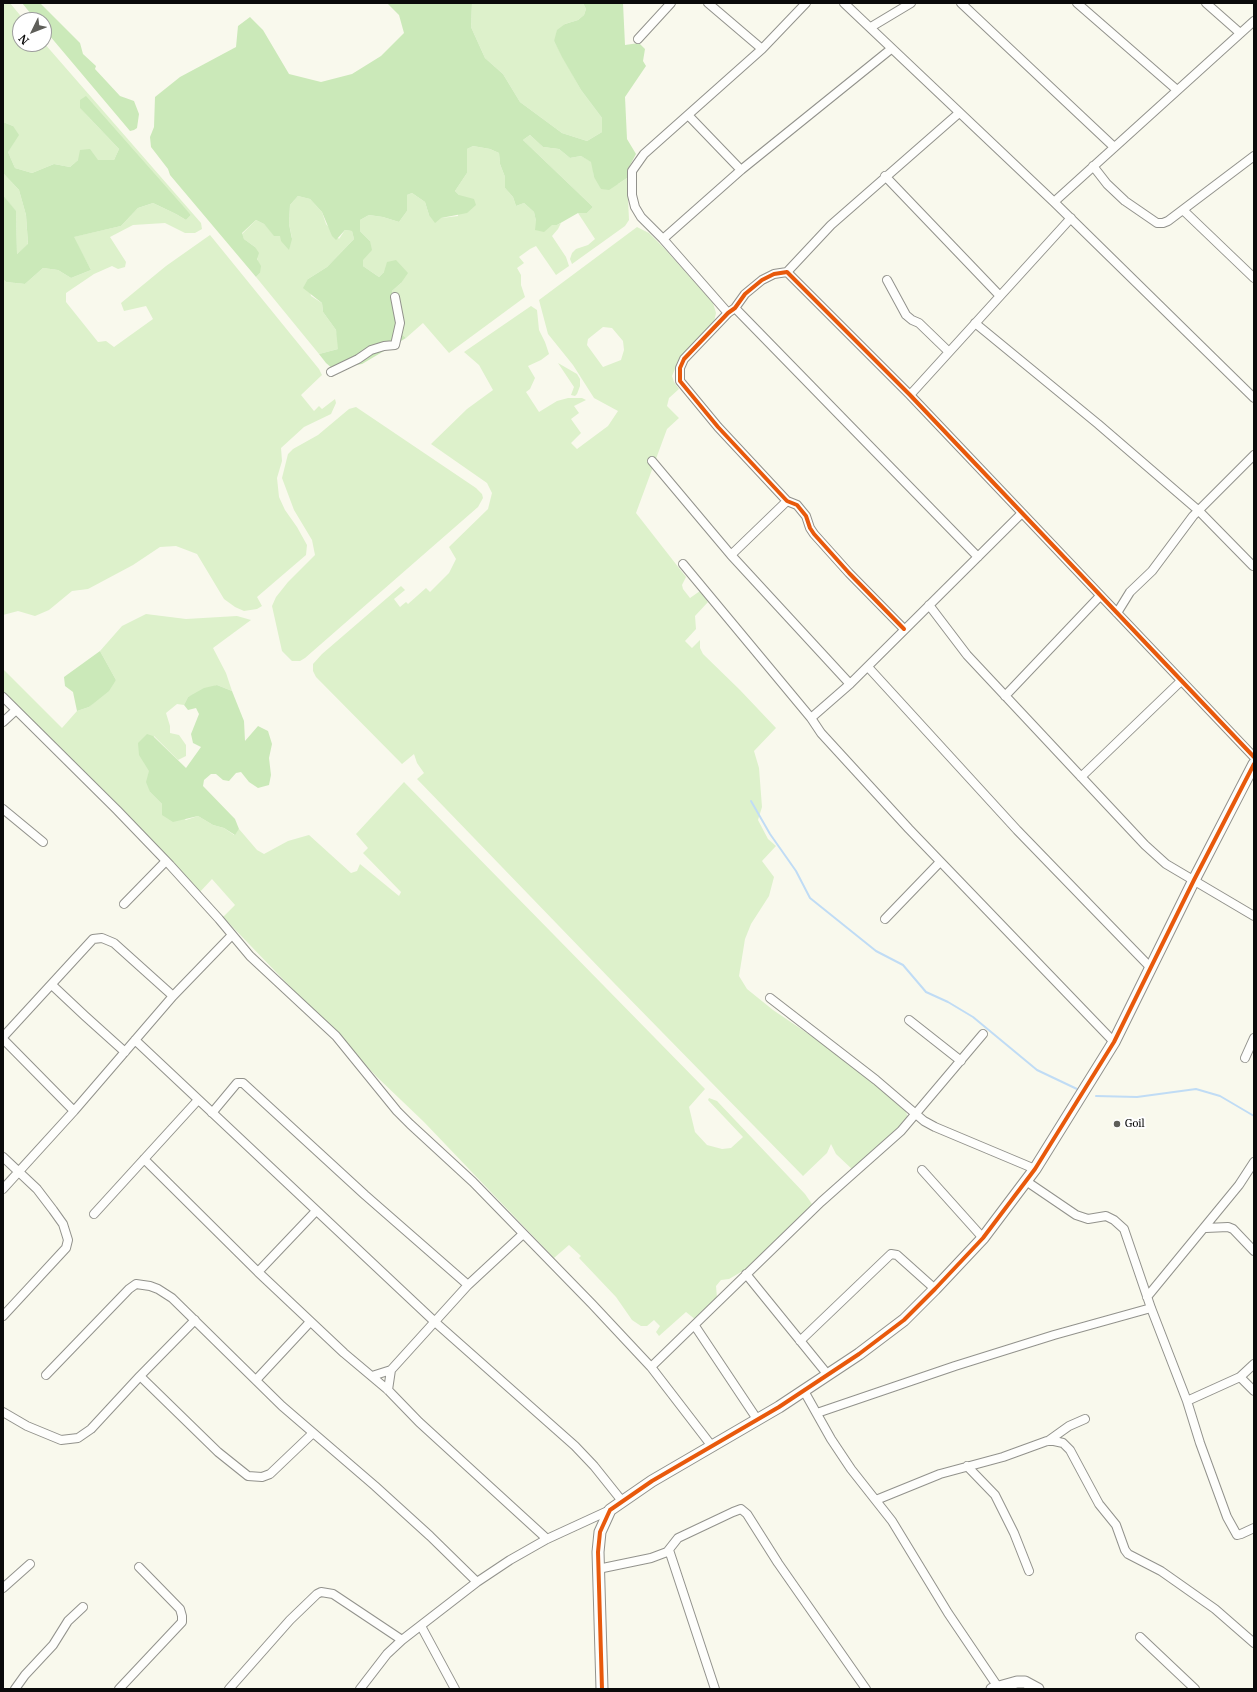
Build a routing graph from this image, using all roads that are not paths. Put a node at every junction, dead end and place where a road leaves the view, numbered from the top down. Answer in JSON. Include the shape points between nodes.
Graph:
{"nodes":[{"id":1,"x":671,"y":3,"type":"edge"},
{"id":2,"x":708,"y":3,"type":"edge"},
{"id":3,"x":806,"y":3,"type":"edge"},
{"id":4,"x":844,"y":3,"type":"edge"},
{"id":5,"x":911,"y":3,"type":"edge"},
{"id":6,"x":961,"y":3,"type":"edge"},
{"id":7,"x":1077,"y":3,"type":"edge"},
{"id":8,"x":1206,"y":3,"type":"edge"},
{"id":9,"x":1254,"y":21,"type":"edge"},
{"id":10,"x":871,"y":27,"type":"junction"},
{"id":11,"x":1240,"y":33,"type":"junction"},
{"id":12,"x":638,"y":39,"type":"dead end"},
{"id":13,"x":762,"y":49,"type":"junction"},
{"id":14,"x":891,"y":49,"type":"junction"},
{"id":15,"x":1177,"y":90,"type":"junction"},
{"id":16,"x":959,"y":113,"type":"junction"},
{"id":17,"x":688,"y":115,"type":"junction"},
{"id":18,"x":1114,"y":147,"type":"junction"},
{"id":19,"x":1254,"y":156,"type":"edge"},
{"id":20,"x":1093,"y":166,"type":"junction"},
{"id":21,"x":741,"y":170,"type":"junction"},
{"id":22,"x":885,"y":176,"type":"junction"},
{"id":23,"x":1054,"y":202,"type":"junction"},
{"id":24,"x":1183,"y":210,"type":"junction"},
{"id":25,"x":1071,"y":218,"type":"junction"},
{"id":26,"x":663,"y":239,"type":"junction"},
{"id":27,"x":788,"y":272,"type":"junction"},
{"id":28,"x":1254,"y":278,"type":"edge"},
{"id":29,"x":887,"y":280,"type":"dead end"},
{"id":30,"x":1000,"y":296,"type":"junction"},
{"id":31,"x":395,"y":297,"type":"dead end"},
{"id":32,"x":731,"y":311,"type":"junction"},
{"id":33,"x":975,"y":323,"type":"junction"},
{"id":34,"x":949,"y":352,"type":"junction"},
{"id":35,"x":331,"y":372,"type":"dead end"},
{"id":36,"x":910,"y":395,"type":"junction"},
{"id":37,"x":1254,"y":398,"type":"edge"},
{"id":38,"x":1254,"y":455,"type":"edge"},
{"id":39,"x":652,"y":460,"type":"dead end"},
{"id":40,"x":788,"y":501,"type":"junction"},
{"id":41,"x":1199,"y":511,"type":"junction"},
{"id":42,"x":1021,"y":514,"type":"junction"},
{"id":43,"x":732,"y":555,"type":"junction"},
{"id":44,"x":978,"y":557,"type":"junction"},
{"id":45,"x":683,"y":564,"type":"dead end"},
{"id":46,"x":1253,"y":566,"type":"edge"},
{"id":47,"x":1100,"y":596,"type":"junction"},
{"id":48,"x":929,"y":605,"type":"junction"},
{"id":49,"x":1117,"y":613,"type":"junction"},
{"id":50,"x":904,"y":629,"type":"junction"},
{"id":51,"x":868,"y":667,"type":"junction"},
{"id":52,"x":1181,"y":681,"type":"junction"},
{"id":53,"x":850,"y":684,"type":"junction"},
{"id":54,"x":1005,"y":696,"type":"junction"},
{"id":55,"x":3,"y":697,"type":"edge"},
{"id":56,"x":16,"y":710,"type":"junction"},
{"id":57,"x":811,"y":718,"type":"junction"},
{"id":58,"x":3,"y":722,"type":"edge"},
{"id":59,"x":1254,"y":757,"type":"edge"},
{"id":60,"x":1253,"y":769,"type":"edge"},
{"id":61,"x":1081,"y":777,"type":"junction"},
{"id":62,"x":3,"y":809,"type":"edge"},
{"id":63,"x":43,"y":842,"type":"dead end"},
{"id":64,"x":166,"y":861,"type":"junction"},
{"id":65,"x":940,"y":862,"type":"junction"},
{"id":66,"x":1194,"y":880,"type":"junction"},
{"id":67,"x":124,"y":904,"type":"dead end"},
{"id":68,"x":1254,"y":916,"type":"edge"},
{"id":69,"x":885,"y":919,"type":"dead end"},
{"id":70,"x":232,"y":935,"type":"junction"},
{"id":71,"x":1151,"y":968,"type":"junction"},
{"id":72,"x":52,"y":985,"type":"junction"},
{"id":73,"x":173,"y":996,"type":"junction"},
{"id":74,"x":770,"y":998,"type":"dead end"},
{"id":75,"x":909,"y":1020,"type":"dead end"},
{"id":76,"x":983,"y":1034,"type":"dead end"},
{"id":77,"x":3,"y":1038,"type":"edge"},
{"id":78,"x":1254,"y":1038,"type":"edge"},
{"id":79,"x":135,"y":1040,"type":"junction"},
{"id":80,"x":1114,"y":1042,"type":"junction"},
{"id":81,"x":125,"y":1052,"type":"junction"},
{"id":82,"x":1246,"y":1058,"type":"dead end"},
{"id":83,"x":961,"y":1061,"type":"junction"},
{"id":84,"x":198,"y":1100,"type":"junction"},
{"id":85,"x":74,"y":1111,"type":"junction"},
{"id":86,"x":212,"y":1113,"type":"junction"},
{"id":87,"x":915,"y":1115,"type":"junction"},
{"id":88,"x":3,"y":1157,"type":"edge"},
{"id":89,"x":144,"y":1159,"type":"junction"},
{"id":90,"x":1254,"y":1162,"type":"edge"},
{"id":91,"x":1036,"y":1169,"type":"junction"},
{"id":92,"x":922,"y":1170,"type":"dead end"},
{"id":93,"x":18,"y":1171,"type":"junction"},
{"id":94,"x":1026,"y":1181,"type":"junction"},
{"id":95,"x":3,"y":1189,"type":"edge"},
{"id":96,"x":316,"y":1211,"type":"junction"},
{"id":97,"x":94,"y":1214,"type":"dead end"},
{"id":98,"x":1206,"y":1228,"type":"junction"},
{"id":99,"x":523,"y":1234,"type":"junction"},
{"id":100,"x":983,"y":1238,"type":"junction"},
{"id":101,"x":1254,"y":1251,"type":"edge"},
{"id":102,"x":258,"y":1272,"type":"junction"},
{"id":103,"x":746,"y":1274,"type":"junction"},
{"id":104,"x":468,"y":1285,"type":"junction"},
{"id":105,"x":935,"y":1290,"type":"junction"},
{"id":106,"x":1148,"y":1297,"type":"junction"},
{"id":107,"x":1151,"y":1308,"type":"junction"},
{"id":108,"x":3,"y":1316,"type":"edge"},
{"id":109,"x":195,"y":1320,"type":"junction"},
{"id":110,"x":310,"y":1322,"type":"junction"},
{"id":111,"x":435,"y":1322,"type":"junction"},
{"id":112,"x":695,"y":1326,"type":"junction"},
{"id":113,"x":800,"y":1341,"type":"junction"},
{"id":114,"x":1254,"y":1364,"type":"edge"},
{"id":115,"x":651,"y":1367,"type":"junction"},
{"id":116,"x":391,"y":1370,"type":"junction"},
{"id":117,"x":46,"y":1375,"type":"dead end"},
{"id":118,"x":828,"y":1375,"type":"junction"},
{"id":119,"x":140,"y":1376,"type":"junction"},
{"id":120,"x":372,"y":1376,"type":"junction"},
{"id":121,"x":1240,"y":1377,"type":"junction"},
{"id":122,"x":256,"y":1380,"type":"junction"},
{"id":123,"x":388,"y":1390,"type":"junction"},
{"id":124,"x":804,"y":1391,"type":"junction"},
{"id":125,"x":1254,"y":1391,"type":"edge"},
{"id":126,"x":1187,"y":1401,"type":"junction"},
{"id":127,"x":3,"y":1412,"type":"edge"},
{"id":128,"x":817,"y":1413,"type":"junction"},
{"id":129,"x":757,"y":1419,"type":"junction"},
{"id":130,"x":1085,"y":1419,"type":"dead end"},
{"id":131,"x":313,"y":1433,"type":"junction"},
{"id":132,"x":1047,"y":1441,"type":"junction"},
{"id":133,"x":711,"y":1445,"type":"junction"},
{"id":134,"x":967,"y":1466,"type":"junction"},
{"id":135,"x":876,"y":1500,"type":"junction"},
{"id":136,"x":622,"y":1501,"type":"junction"},
{"id":137,"x":610,"y":1510,"type":"junction"},
{"id":138,"x":1254,"y":1528,"type":"edge"},
{"id":139,"x":547,"y":1539,"type":"junction"},
{"id":140,"x":669,"y":1550,"type":"junction"},
{"id":141,"x":30,"y":1564,"type":"dead end"},
{"id":142,"x":139,"y":1567,"type":"dead end"},
{"id":143,"x":598,"y":1569,"type":"junction"},
{"id":144,"x":1029,"y":1571,"type":"dead end"},
{"id":145,"x":477,"y":1582,"type":"junction"},
{"id":146,"x":3,"y":1588,"type":"edge"},
{"id":147,"x":83,"y":1607,"type":"dead end"},
{"id":148,"x":421,"y":1626,"type":"junction"},
{"id":149,"x":1140,"y":1637,"type":"dead end"},
{"id":150,"x":402,"y":1640,"type":"junction"},
{"id":151,"x":1254,"y":1643,"type":"edge"},
{"id":152,"x":995,"y":1688,"type":"edge"},
{"id":153,"x":15,"y":1689,"type":"edge"},
{"id":154,"x":119,"y":1689,"type":"edge"},
{"id":155,"x":229,"y":1689,"type":"edge"},
{"id":156,"x":360,"y":1689,"type":"edge"},
{"id":157,"x":455,"y":1689,"type":"edge"},
{"id":158,"x":602,"y":1689,"type":"edge"},
{"id":159,"x":715,"y":1689,"type":"edge"},
{"id":160,"x":866,"y":1689,"type":"edge"},
{"id":161,"x":1038,"y":1689,"type":"edge"},
{"id":162,"x":1195,"y":1689,"type":"edge"}],
"edges":[{"from":1,"to":12,"type":"street"},
{"from":2,"to":13,"type":"street"},
{"from":3,"to":13,"type":"street"},
{"from":4,"to":10,"type":"street"},
{"from":5,"to":10,"type":"street"},
{"from":6,"to":18,"type":"street"},
{"from":7,"to":15,"type":"street"},
{"from":8,"to":11,"type":"street"},
{"from":9,"to":11,"type":"street"},
{"from":10,"to":14,"type":"street"},
{"from":11,"to":15,"type":"street"},
{"from":13,"to":17,"type":"street"},
{"from":14,"to":16,"type":"street"},
{"from":14,"to":21,"type":"street"},
{"from":15,"to":18,"type":"street"},
{"from":16,"to":22,"type":"street"},
{"from":16,"to":23,"type":"street"},
{"from":17,"to":21,"type":"street"},
{"from":17,"to":26,"type":"street","via":[[644,154],[632,171],[635,207],[641,217]]},
{"from":18,"to":20,"type":"street"},
{"from":19,"to":24,"type":"street"},
{"from":20,"to":23,"type":"street"},
{"from":20,"to":24,"type":"street","via":[[1125,201],[1157,223],[1168,221]]},
{"from":21,"to":26,"type":"street"},
{"from":22,"to":27,"type":"street","via":[[831,225]]},
{"from":22,"to":30,"type":"street"},
{"from":23,"to":25,"type":"street"},
{"from":24,"to":28,"type":"street"},
{"from":25,"to":30,"type":"street"},
{"from":25,"to":37,"type":"street"},
{"from":26,"to":32,"type":"street"},
{"from":27,"to":32,"type":"street","via":[[774,274],[762,280],[745,294]]},
{"from":27,"to":36,"type":"street"},
{"from":29,"to":34,"type":"street","via":[[906,315],[919,323]]},
{"from":30,"to":33,"type":"street"},
{"from":31,"to":35,"type":"street","via":[[400,323],[395,345],[371,350]]},
{"from":32,"to":40,"type":"street","via":[[684,359],[680,368],[680,381],[718,427]]},
{"from":32,"to":44,"type":"street"},
{"from":33,"to":34,"type":"street"},
{"from":33,"to":41,"type":"street"},
{"from":34,"to":36,"type":"street"},
{"from":36,"to":42,"type":"street"},
{"from":38,"to":41,"type":"street"},
{"from":39,"to":43,"type":"street"},
{"from":40,"to":43,"type":"street"},
{"from":40,"to":50,"type":"street","via":[[797,505],[806,516],[814,534]]},
{"from":41,"to":46,"type":"street"},
{"from":41,"to":49,"type":"street","via":[[1152,571],[1130,592]]},
{"from":42,"to":44,"type":"street"},
{"from":42,"to":47,"type":"street"},
{"from":43,"to":53,"type":"street"},
{"from":44,"to":48,"type":"street"},
{"from":45,"to":57,"type":"street"},
{"from":47,"to":49,"type":"street"},
{"from":47,"to":54,"type":"street"},
{"from":48,"to":50,"type":"street"},
{"from":48,"to":54,"type":"street","via":[[957,644]]},
{"from":49,"to":52,"type":"street"},
{"from":50,"to":51,"type":"street"},
{"from":51,"to":53,"type":"street"},
{"from":51,"to":71,"type":"street","via":[[1017,830]]},
{"from":52,"to":59,"type":"street"},
{"from":52,"to":61,"type":"street"},
{"from":53,"to":57,"type":"street"},
{"from":54,"to":61,"type":"street"},
{"from":55,"to":56,"type":"street"},
{"from":56,"to":58,"type":"street"},
{"from":56,"to":64,"type":"street"},
{"from":57,"to":65,"type":"street","via":[[821,733]]},
{"from":60,"to":66,"type":"street"},
{"from":61,"to":66,"type":"street","via":[[1145,845],[1166,864]]},
{"from":62,"to":63,"type":"street"},
{"from":64,"to":67,"type":"street"},
{"from":64,"to":70,"type":"street"},
{"from":65,"to":69,"type":"street"},
{"from":65,"to":80,"type":"street"},
{"from":66,"to":68,"type":"street"},
{"from":66,"to":71,"type":"street"},
{"from":70,"to":73,"type":"street"},
{"from":70,"to":99,"type":"street","via":[[264,970],[336,1036],[397,1111],[473,1182]]},
{"from":71,"to":80,"type":"street"},
{"from":72,"to":73,"type":"street","via":[[93,939],[102,938],[114,943]]},
{"from":72,"to":77,"type":"street"},
{"from":72,"to":81,"type":"street"},
{"from":73,"to":79,"type":"street"},
{"from":74,"to":87,"type":"street","via":[[876,1080]]},
{"from":75,"to":83,"type":"street"},
{"from":76,"to":83,"type":"street"},
{"from":77,"to":85,"type":"street"},
{"from":78,"to":82,"type":"street"},
{"from":79,"to":81,"type":"street"},
{"from":79,"to":84,"type":"street"},
{"from":80,"to":91,"type":"street"},
{"from":81,"to":85,"type":"street"},
{"from":83,"to":87,"type":"street"},
{"from":84,"to":86,"type":"street"},
{"from":84,"to":89,"type":"street"},
{"from":85,"to":93,"type":"street"},
{"from":86,"to":96,"type":"street"},
{"from":86,"to":104,"type":"street","via":[[237,1083],[243,1083]]},
{"from":87,"to":91,"type":"street","via":[[935,1128]]},
{"from":87,"to":103,"type":"street"},
{"from":88,"to":93,"type":"street"},
{"from":89,"to":97,"type":"street"},
{"from":89,"to":102,"type":"street"},
{"from":90,"to":98,"type":"street"},
{"from":91,"to":94,"type":"street"},
{"from":92,"to":100,"type":"street"},
{"from":93,"to":95,"type":"street"},
{"from":93,"to":108,"type":"street","via":[[37,1189],[60,1219],[68,1236],[68,1244]]},
{"from":94,"to":100,"type":"street"},
{"from":94,"to":106,"type":"street","via":[[1076,1215],[1088,1219],[1106,1216],[1124,1229]]},
{"from":96,"to":102,"type":"street"},
{"from":96,"to":111,"type":"street"},
{"from":98,"to":101,"type":"street","via":[[1233,1229]]},
{"from":98,"to":106,"type":"street"},
{"from":99,"to":104,"type":"street"},
{"from":99,"to":115,"type":"street"},
{"from":100,"to":105,"type":"street"},
{"from":102,"to":110,"type":"street"},
{"from":103,"to":112,"type":"street"},
{"from":103,"to":113,"type":"street"},
{"from":104,"to":111,"type":"street"},
{"from":105,"to":113,"type":"street","via":[[897,1255],[891,1254]]},
{"from":105,"to":118,"type":"street","via":[[904,1320]]},
{"from":106,"to":107,"type":"street"},
{"from":107,"to":126,"type":"street"},
{"from":107,"to":128,"type":"street","via":[[955,1366]]},
{"from":109,"to":117,"type":"street","via":[[172,1298],[158,1289],[136,1284]]},
{"from":109,"to":119,"type":"street"},
{"from":109,"to":122,"type":"street"},
{"from":110,"to":120,"type":"street"},
{"from":110,"to":122,"type":"street"},
{"from":111,"to":116,"type":"street"},
{"from":111,"to":136,"type":"street","via":[[575,1446]]},
{"from":112,"to":115,"type":"street"},
{"from":112,"to":129,"type":"street"},
{"from":113,"to":118,"type":"street"},
{"from":114,"to":121,"type":"street"},
{"from":115,"to":133,"type":"street"},
{"from":116,"to":120,"type":"street"},
{"from":116,"to":123,"type":"street"},
{"from":118,"to":124,"type":"street"},
{"from":119,"to":127,"type":"street","via":[[91,1429],[78,1438],[61,1440],[27,1426]]},
{"from":119,"to":131,"type":"street","via":[[218,1452],[252,1477],[270,1474]]},
{"from":120,"to":123,"type":"street"},
{"from":121,"to":125,"type":"street"},
{"from":121,"to":126,"type":"street"},
{"from":122,"to":131,"type":"street"},
{"from":123,"to":139,"type":"street","via":[[419,1422]]},
{"from":124,"to":128,"type":"street"},
{"from":124,"to":129,"type":"street"},
{"from":126,"to":138,"type":"street","via":[[1200,1443],[1235,1533],[1239,1535]]},
{"from":128,"to":135,"type":"street","via":[[850,1469]]},
{"from":129,"to":133,"type":"street"},
{"from":130,"to":132,"type":"street"},
{"from":131,"to":145,"type":"street","via":[[430,1536]]},
{"from":132,"to":134,"type":"street","via":[[1012,1455]]},
{"from":132,"to":151,"type":"street","via":[[1063,1443],[1070,1450],[1099,1504],[1116,1525],[1128,1554],[1161,1571],[1215,1609]]},
{"from":133,"to":136,"type":"street"},
{"from":134,"to":135,"type":"street"},
{"from":134,"to":144,"type":"street","via":[[995,1495]]},
{"from":135,"to":152,"type":"street"},
{"from":136,"to":137,"type":"street"},
{"from":137,"to":139,"type":"street"},
{"from":137,"to":143,"type":"street","via":[[600,1532]]},
{"from":139,"to":145,"type":"street"},
{"from":140,"to":143,"type":"street","via":[[651,1558]]},
{"from":140,"to":159,"type":"street"},
{"from":140,"to":160,"type":"street","via":[[678,1538],[741,1509],[747,1514]]},
{"from":141,"to":146,"type":"street"},
{"from":142,"to":154,"type":"street","via":[[180,1609],[182,1622]]},
{"from":143,"to":158,"type":"street"},
{"from":145,"to":148,"type":"street"},
{"from":147,"to":153,"type":"street","via":[[68,1621],[53,1645]]},
{"from":148,"to":150,"type":"street"},
{"from":148,"to":157,"type":"street"},
{"from":149,"to":162,"type":"street"},
{"from":150,"to":155,"type":"street","via":[[333,1594],[321,1592],[290,1620]]},
{"from":150,"to":156,"type":"street","via":[[387,1654]]},
{"from":152,"to":161,"type":"street","via":[[1025,1682]]}]}
